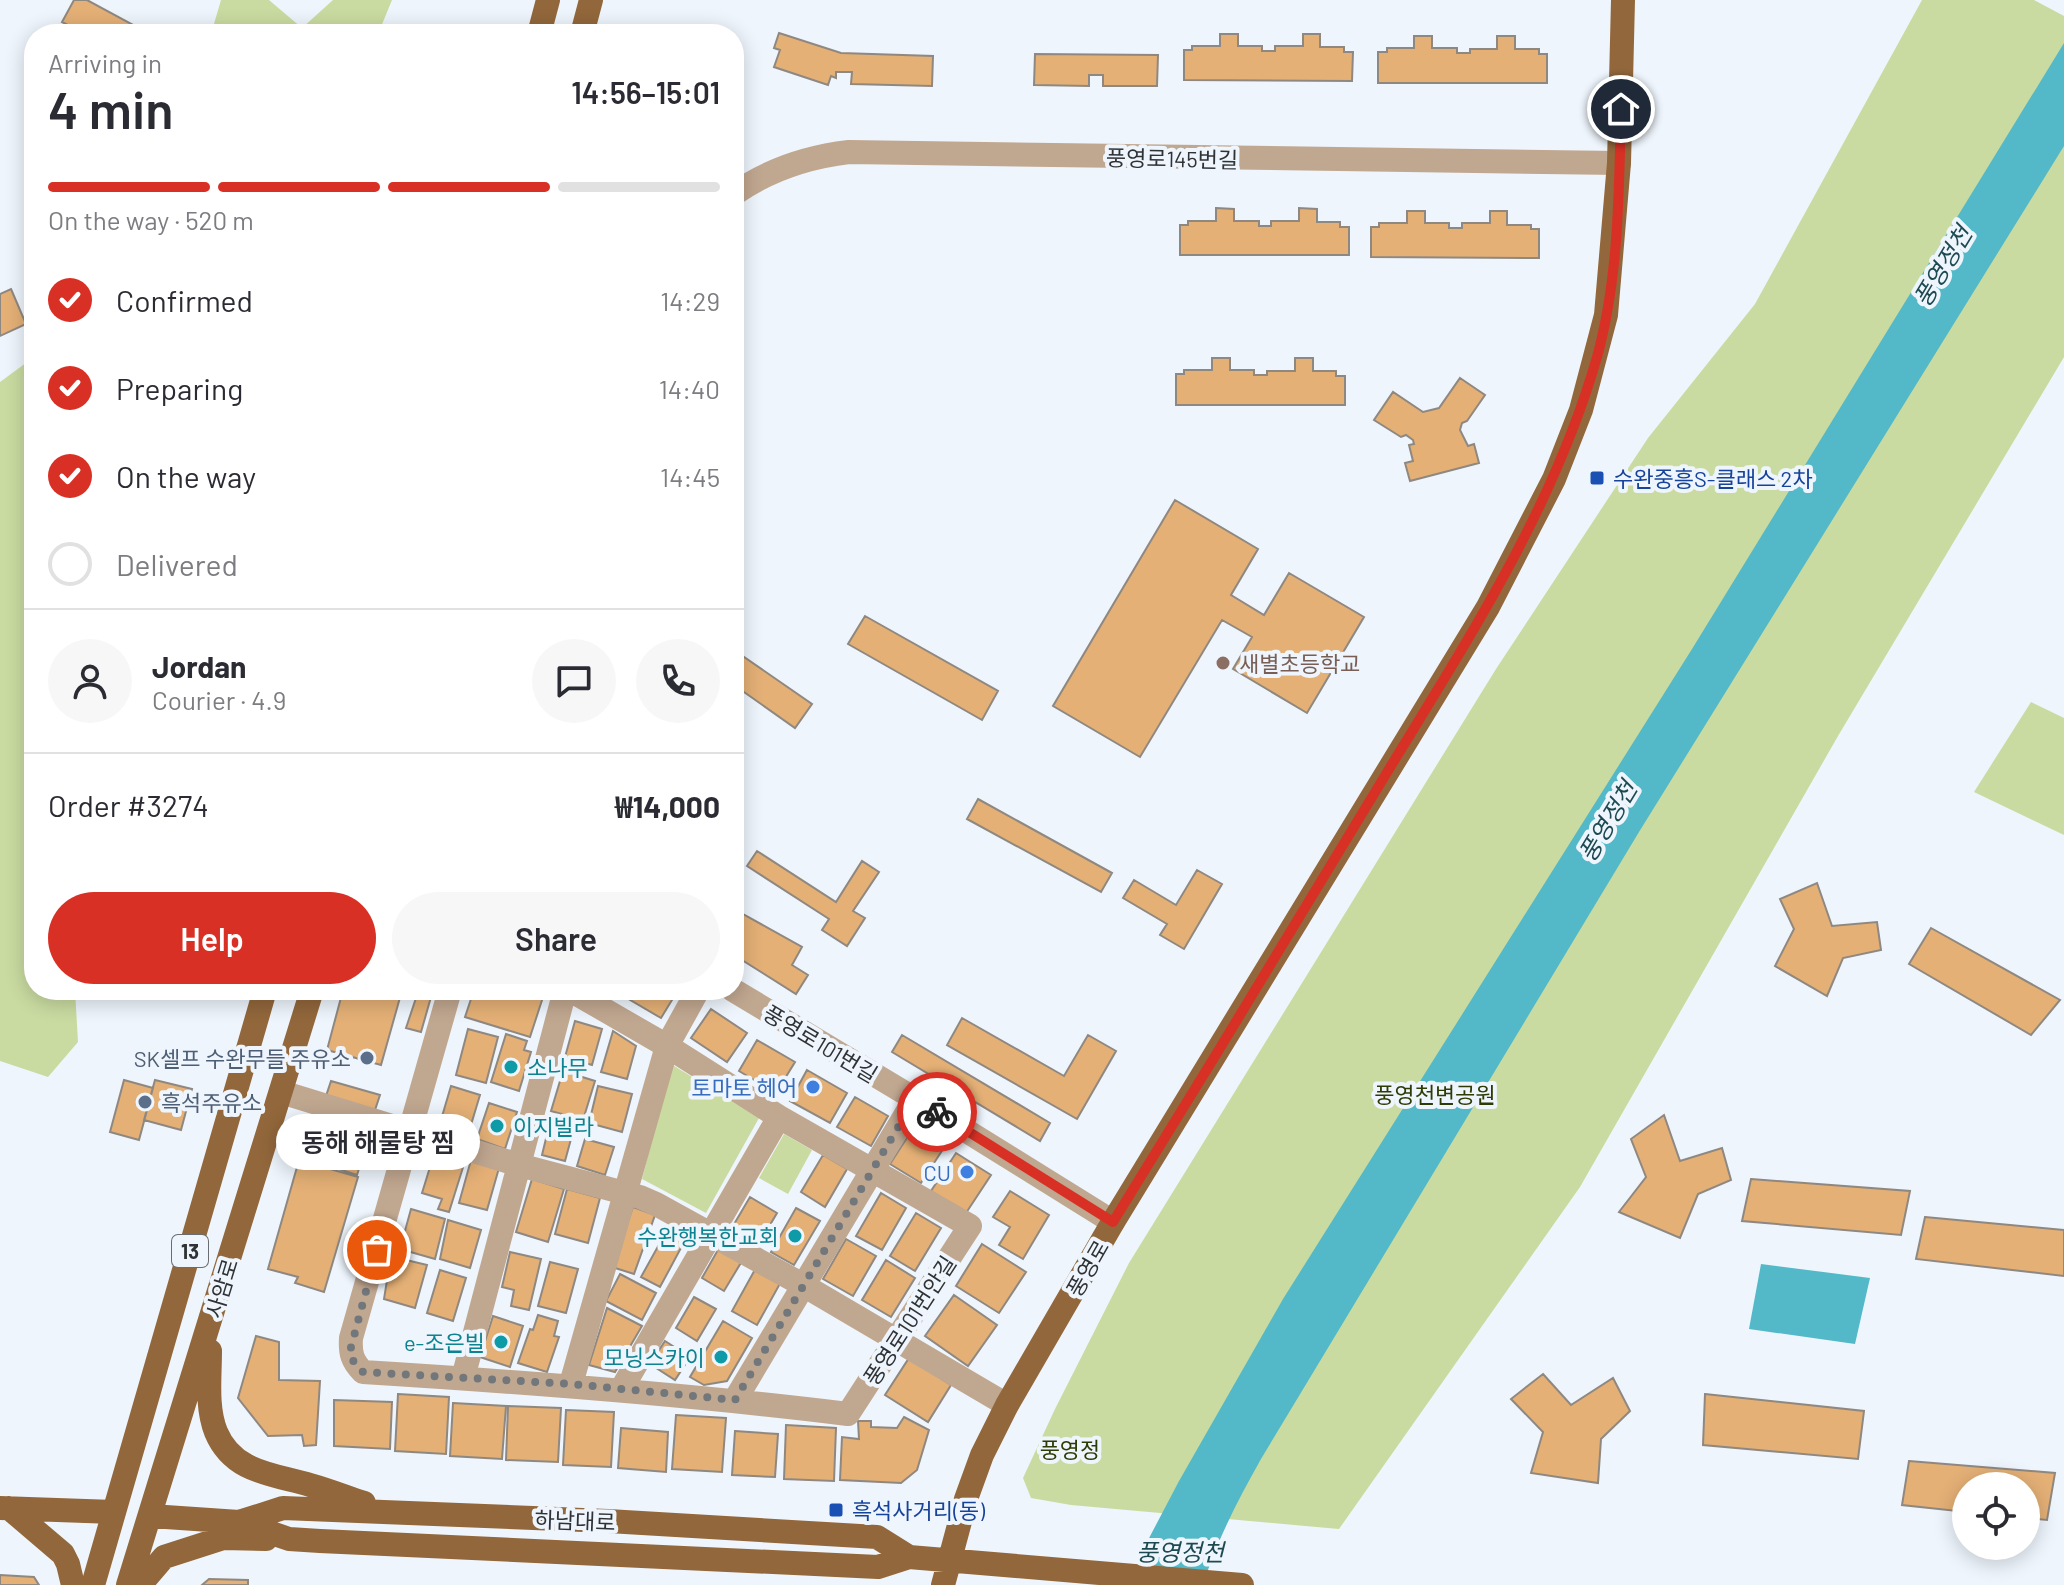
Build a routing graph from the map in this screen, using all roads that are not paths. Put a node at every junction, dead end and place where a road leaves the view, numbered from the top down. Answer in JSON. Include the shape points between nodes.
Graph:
{"nodes":[{"id":1,"x":548,"y":0,"type":"edge"},
{"id":2,"x":591,"y":0,"type":"edge"},
{"id":3,"x":1623,"y":0,"type":"edge"},
{"id":4,"x":542,"y":24,"type":"edge"},
{"id":5,"x":585,"y":24,"type":"edge"},
{"id":6,"x":1619,"y":163,"type":"junction"},
{"id":7,"x":744,"y":189,"type":"edge"},
{"id":8,"x":744,"y":997,"type":"edge"},
{"id":9,"x":262,"y":1000,"type":"edge"},
{"id":10,"x":309,"y":1000,"type":"edge"},
{"id":11,"x":447,"y":1000,"type":"edge"},
{"id":12,"x":565,"y":1000,"type":"edge"},
{"id":13,"x":586,"y":1000,"type":"edge"},
{"id":14,"x":692,"y":1000,"type":"edge"},
{"id":15,"x":667,"y":1046,"type":"junction"},
{"id":16,"x":281,"y":1092,"type":"junction"},
{"id":17,"x":915,"y":1099,"type":"junction"},
{"id":18,"x":779,"y":1117,"type":"junction"},
{"id":19,"x":412,"y":1132,"type":"junction"},
{"id":20,"x":519,"y":1165,"type":"junction"},
{"id":21,"x":872,"y":1169,"type":"junction"},
{"id":22,"x":625,"y":1194,"type":"junction"},
{"id":23,"x":1113,"y":1222,"type":"junction"},
{"id":24,"x":711,"y":1233,"type":"junction"},
{"id":25,"x":803,"y":1285,"type":"junction"},
{"id":26,"x":209,"y":1325,"type":"junction"},
{"id":27,"x":898,"y":1340,"type":"junction"},
{"id":28,"x":463,"y":1378,"type":"junction"},
{"id":29,"x":571,"y":1384,"type":"junction"},
{"id":30,"x":621,"y":1390,"type":"junction"},
{"id":31,"x":735,"y":1400,"type":"junction"},
{"id":32,"x":1007,"y":1405,"type":"junction"},
{"id":33,"x":4,"y":1508,"type":"edge"},
{"id":34,"x":114,"y":1512,"type":"junction"},
{"id":35,"x":391,"y":1512,"type":"junction"},
{"id":36,"x":151,"y":1516,"type":"junction"},
{"id":37,"x":239,"y":1522,"type":"junction"},
{"id":38,"x":289,"y":1539,"type":"junction"},
{"id":39,"x":909,"y":1557,"type":"junction"},
{"id":40,"x":948,"y":1560,"type":"junction"},
{"id":41,"x":73,"y":1585,"type":"edge"},
{"id":42,"x":93,"y":1585,"type":"edge"},
{"id":43,"x":128,"y":1585,"type":"edge"},
{"id":44,"x":140,"y":1585,"type":"edge"},
{"id":45,"x":943,"y":1585,"type":"edge"},
{"id":46,"x":1242,"y":1585,"type":"edge"}],
"edges":[{"from":1,"to":4,"type":"main road"},
{"from":2,"to":5,"type":"main road"},
{"from":3,"to":6,"type":"main road","name":"풍영로"},
{"from":6,"to":7,"type":"street","name":"풍영로145번길","via":[[849,152],[789,165]]},
{"from":6,"to":23,"type":"main road","name":"풍영로","via":[[1606,315],[1581,410],[1554,479],[1488,607]]},
{"from":8,"to":17,"type":"street","name":"풍영로101번길"},
{"from":9,"to":34,"type":"main road","name":"사암로","number":"13"},
{"from":10,"to":16,"type":"main road","name":"사암로","number":"13"},
{"from":11,"to":19,"type":"street","name":"풍영로101번안길"},
{"from":12,"to":20,"type":"street","name":"풍영로101번안길"},
{"from":13,"to":15,"type":"street","name":"풍영로101번안길"},
{"from":14,"to":15,"type":"street"},
{"from":15,"to":18,"type":"street","name":"풍영로101번안길"},
{"from":15,"to":22,"type":"street"},
{"from":16,"to":19,"type":"street"},
{"from":16,"to":26,"type":"main road","name":"사암로","number":"13"},
{"from":17,"to":21,"type":"street"},
{"from":17,"to":23,"type":"street","name":"풍영로101번길"},
{"from":18,"to":21,"type":"street","name":"풍영로101번안길"},
{"from":18,"to":24,"type":"street"},
{"from":19,"to":20,"type":"street"},
{"from":19,"to":28,"type":"street","name":"풍영로101번안길","via":[[350,1351],[363,1372]]},
{"from":20,"to":22,"type":"street"},
{"from":20,"to":28,"type":"street","name":"풍영로101번안길"},
{"from":21,"to":25,"type":"street"},
{"from":21,"to":27,"type":"street","name":"풍영로101번안길","via":[[970,1226]]},
{"from":22,"to":24,"type":"street"},
{"from":22,"to":29,"type":"street"},
{"from":23,"to":32,"type":"main road","name":"풍영로"},
{"from":24,"to":25,"type":"street"},
{"from":24,"to":30,"type":"street"},
{"from":25,"to":27,"type":"street"},
{"from":25,"to":31,"type":"street"},
{"from":26,"to":35,"type":"main road","via":[[215,1431],[237,1460],[253,1471]]},
{"from":26,"to":36,"type":"main road","name":"사암로","number":"13"},
{"from":27,"to":31,"type":"street","name":"풍영로101번안길","via":[[848,1414]]},
{"from":27,"to":32,"type":"street"},
{"from":28,"to":29,"type":"street","name":"풍영로101번안길"},
{"from":29,"to":30,"type":"street","name":"풍영로101번안길"},
{"from":30,"to":31,"type":"street","name":"풍영로101번안길"},
{"from":32,"to":40,"type":"main road","name":"풍영로","via":[[982,1455]]},
{"from":33,"to":34,"type":"main road","name":"하남대로"},
{"from":33,"to":41,"type":"main road","via":[[63,1554]]},
{"from":34,"to":36,"type":"street","name":"하남대로"},
{"from":34,"to":42,"type":"main road","name":"사암로","number":"13"},
{"from":35,"to":37,"type":"main road","name":"하남대로","via":[[283,1508]]},
{"from":35,"to":39,"type":"main road","name":"하남대로","via":[[877,1537]]},
{"from":36,"to":37,"type":"main road","name":"하남대로"},
{"from":36,"to":43,"type":"main road","name":"사암로","number":"13"},
{"from":37,"to":38,"type":"main road","name":"하남대로"},
{"from":38,"to":39,"type":"main road","name":"하남대로","via":[[878,1567]]},
{"from":38,"to":44,"type":"main road","via":[[223,1538],[164,1557]]},
{"from":39,"to":40,"type":"main road","name":"하남대로"},
{"from":40,"to":45,"type":"main road","name":"풍영로"},
{"from":40,"to":46,"type":"main road","name":"하남대로"}]}
